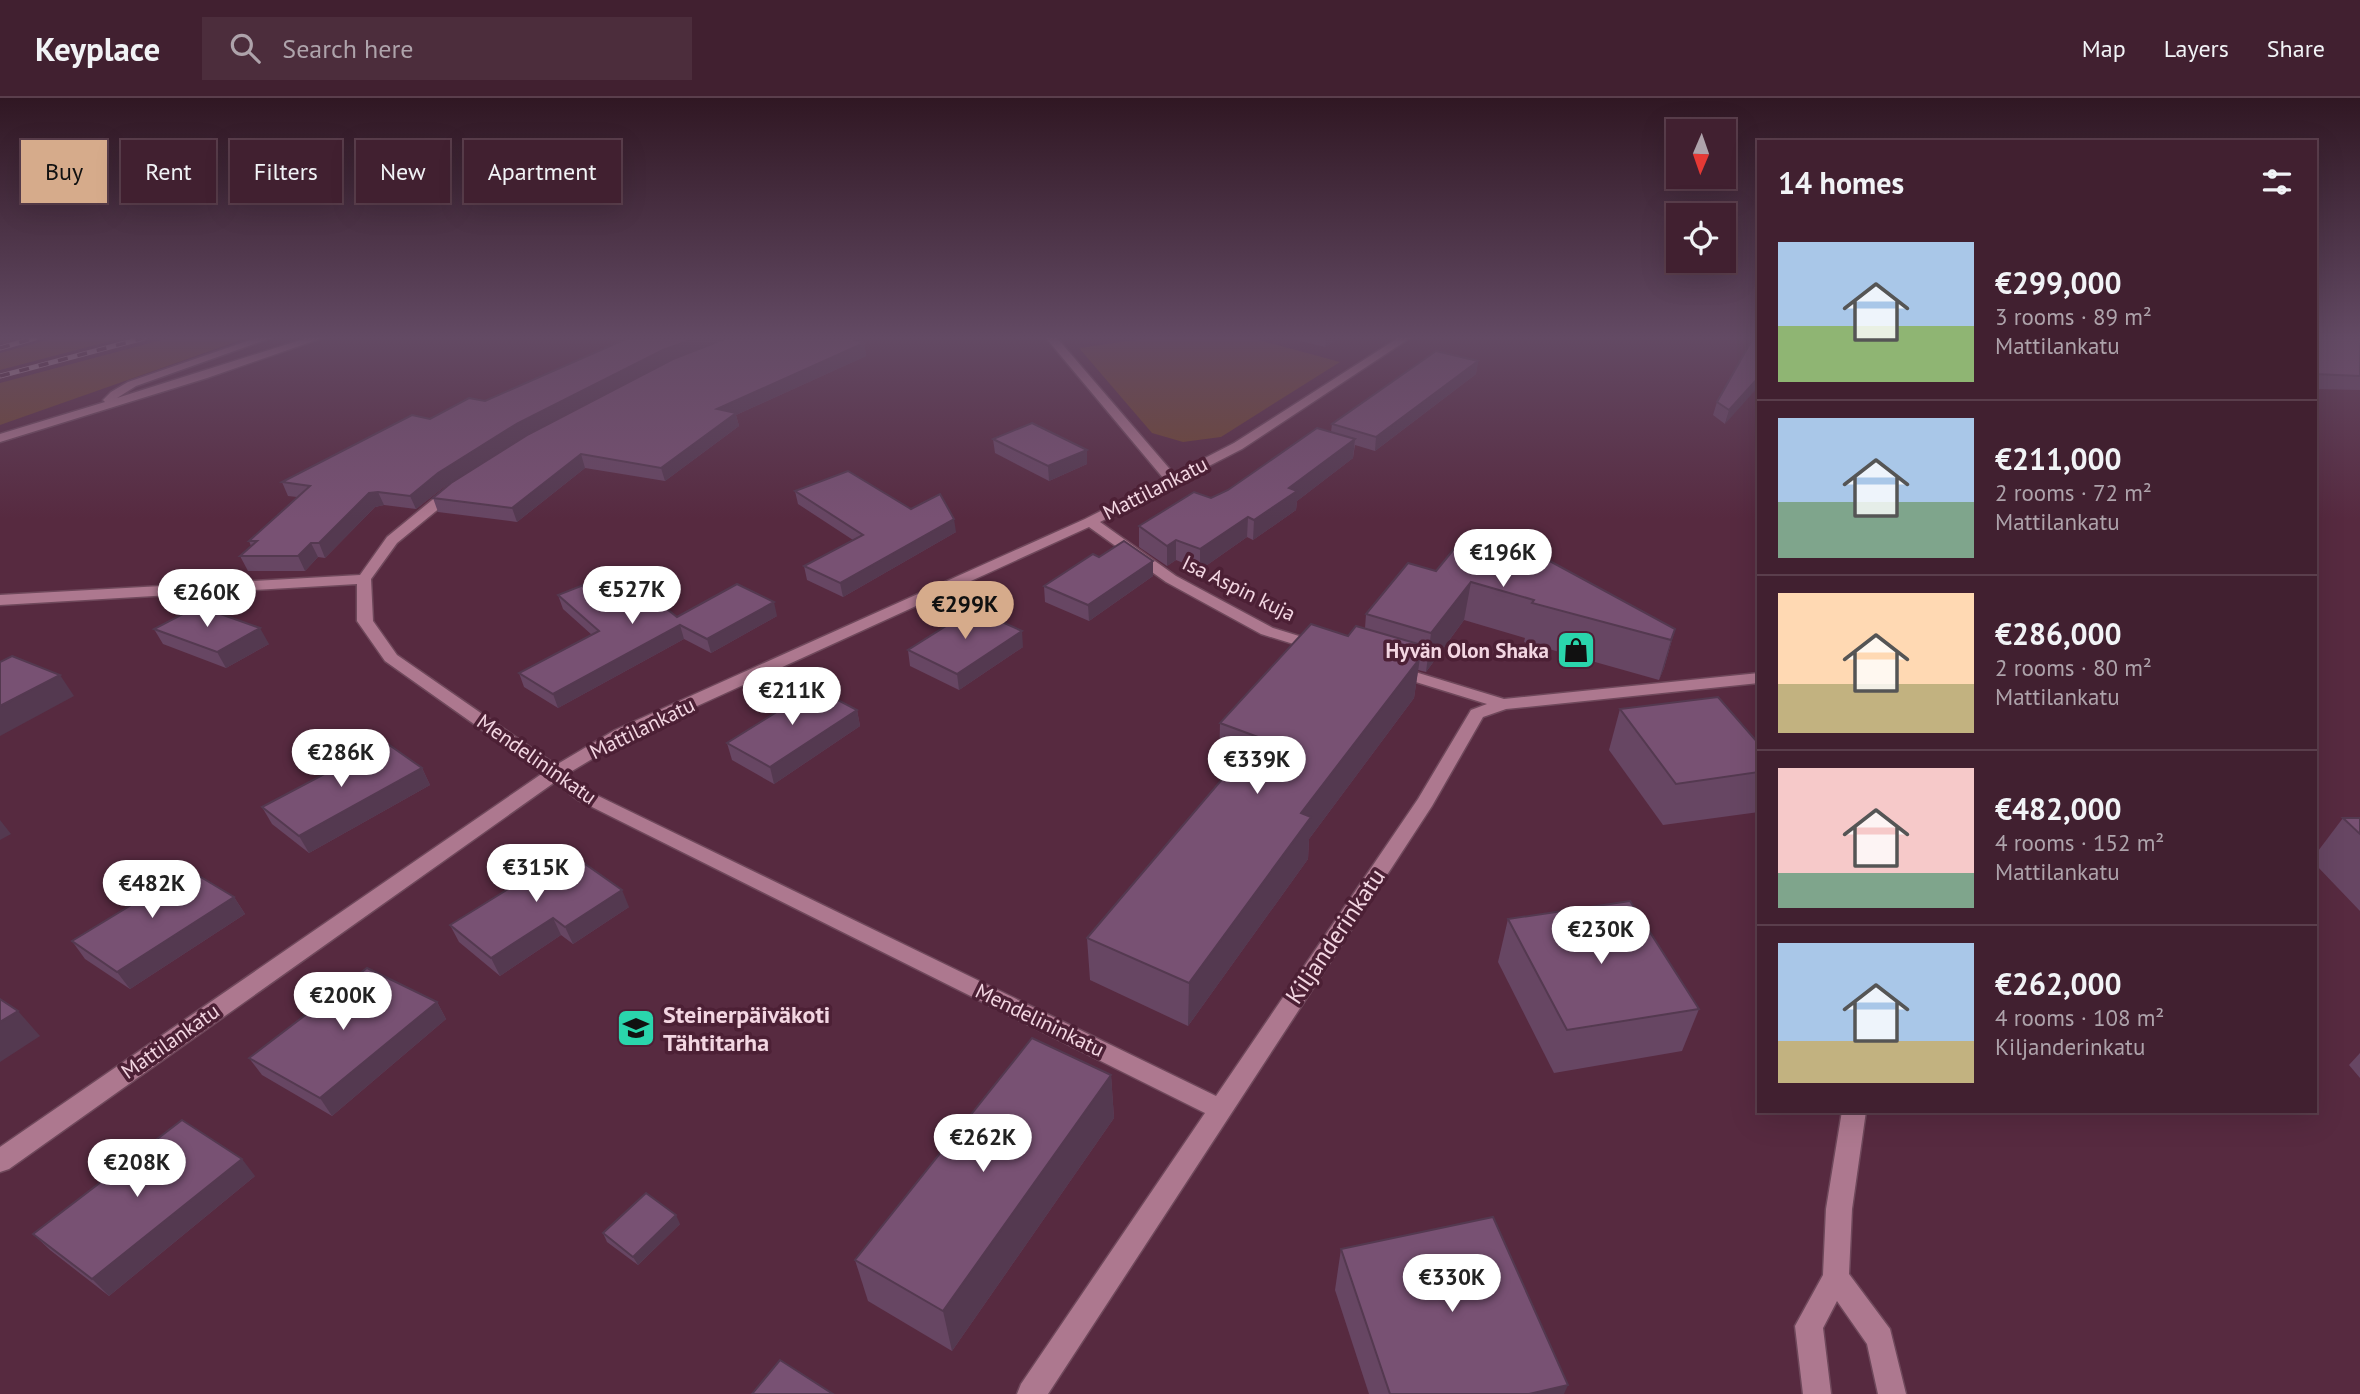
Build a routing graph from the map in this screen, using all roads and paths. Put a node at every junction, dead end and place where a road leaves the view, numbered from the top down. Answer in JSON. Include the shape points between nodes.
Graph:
{"nodes":[{"id":1,"x":111,"y":398,"type":"edge"},
{"id":2,"x":128,"y":398,"type":"edge"},
{"id":3,"x":1103,"y":398,"type":"edge"},
{"id":4,"x":1311,"y":398,"type":"edge"},
{"id":5,"x":105,"y":406,"type":"junction"},
{"id":6,"x":0,"y":438,"type":"edge"},
{"id":7,"x":471,"y":479,"type":"edge"},
{"id":8,"x":1172,"y":480,"type":"junction"},
{"id":9,"x":1090,"y":522,"type":"junction"},
{"id":10,"x":363,"y":579,"type":"junction"},
{"id":11,"x":0,"y":600,"type":"edge"},
{"id":12,"x":1334,"y":651,"type":"edge"},
{"id":13,"x":1387,"y":668,"type":"edge"},
{"id":14,"x":1757,"y":678,"type":"edge"},
{"id":15,"x":1503,"y":704,"type":"junction"},
{"id":16,"x":554,"y":774,"type":"junction"},
{"id":17,"x":1220,"y":1109,"type":"junction"},
{"id":18,"x":1854,"y":1113,"type":"edge"},
{"id":19,"x":0,"y":1161,"type":"edge"},
{"id":20,"x":1836,"y":1277,"type":"junction"},
{"id":21,"x":1031,"y":1394,"type":"edge"},
{"id":22,"x":1817,"y":1394,"type":"edge"},
{"id":23,"x":1892,"y":1394,"type":"edge"}],
"edges":[{"from":1,"to":5,"type":"street"},
{"from":2,"to":5,"type":"street"},
{"from":3,"to":8,"type":"street"},
{"from":4,"to":8,"type":"street","name":"Mattilankatu","via":[[1238,446]]},
{"from":5,"to":6,"type":"street"},
{"from":7,"to":10,"type":"street","via":[[392,540]]},
{"from":8,"to":9,"type":"street","name":"Mattilankatu"},
{"from":9,"to":12,"type":"street","name":"Isa Aspin kuja","via":[[1171,579],[1243,618],[1268,631]]},
{"from":9,"to":16,"type":"street","name":"Mattilankatu","via":[[621,734]]},
{"from":10,"to":11,"type":"street"},
{"from":10,"to":16,"type":"street","name":"Mendelininkatu","via":[[365,621],[391,658]]},
{"from":13,"to":15,"type":"street"},
{"from":14,"to":15,"type":"street","name":"Kiljanderinkatu"},
{"from":15,"to":17,"type":"street","name":"Kiljanderinkatu","via":[[1477,714],[1425,802]]},
{"from":16,"to":17,"type":"street","name":"Mendelininkatu","via":[[584,796]]},
{"from":16,"to":19,"type":"street","name":"Mattilankatu"},
{"from":17,"to":21,"type":"street","name":"Kiljanderinkatu"},
{"from":18,"to":20,"type":"street","via":[[1839,1209]]},
{"from":20,"to":22,"type":"street","via":[[1808,1326]]},
{"from":20,"to":23,"type":"street","via":[[1880,1339]]}]}
